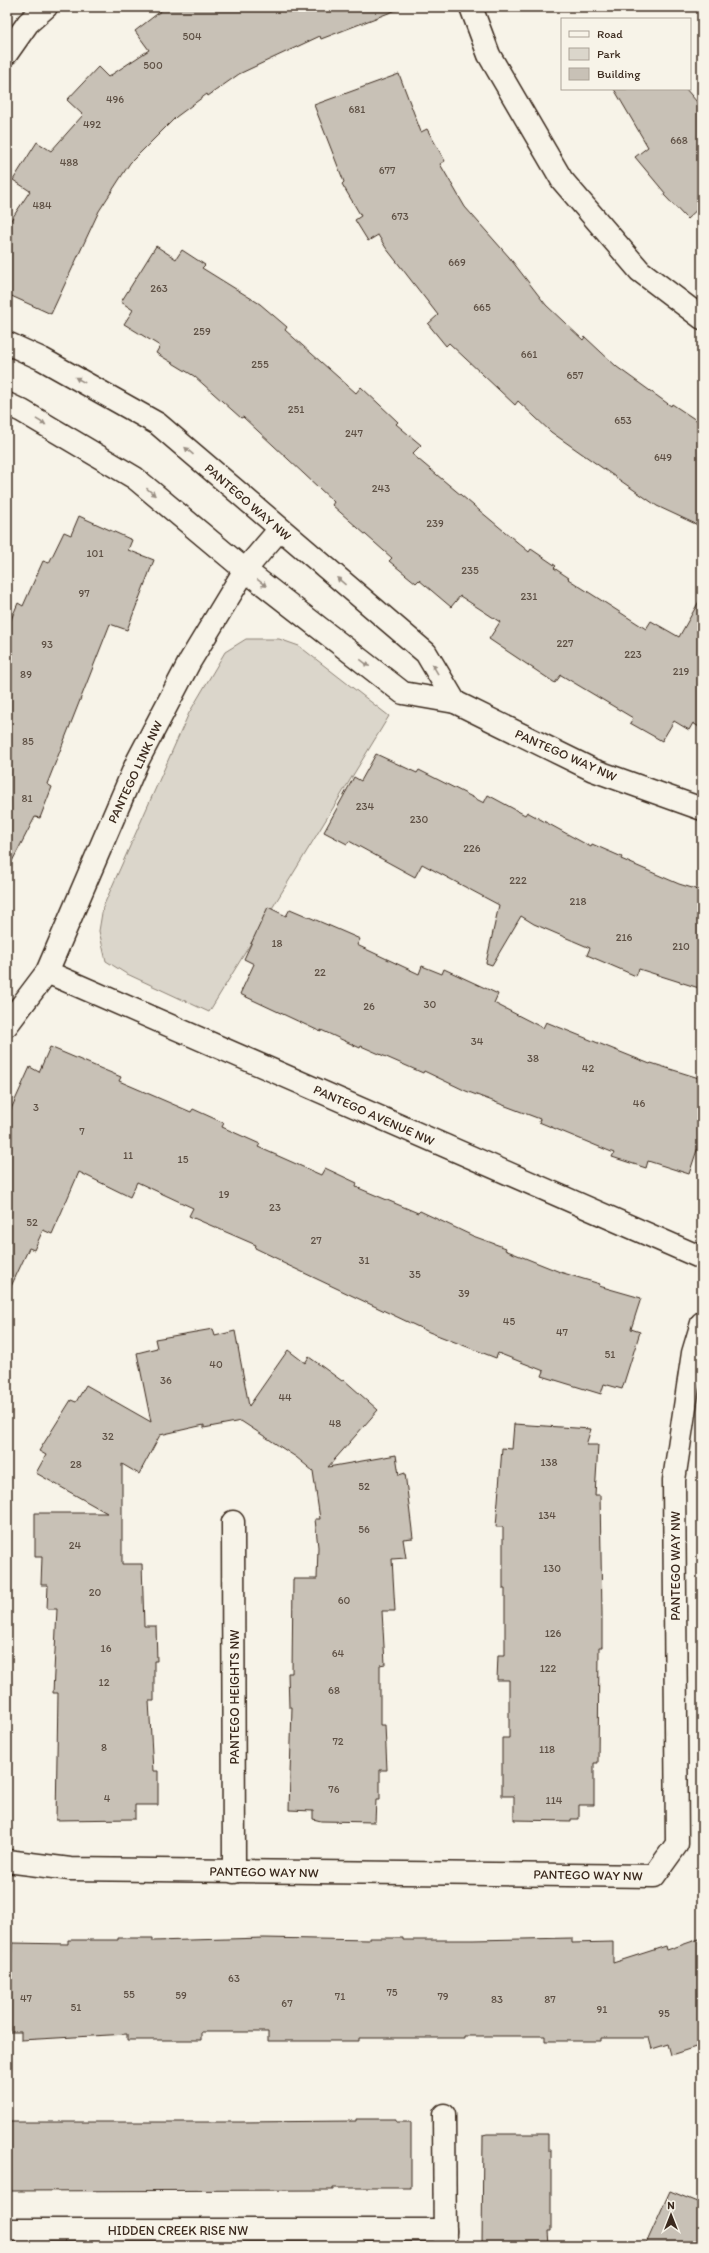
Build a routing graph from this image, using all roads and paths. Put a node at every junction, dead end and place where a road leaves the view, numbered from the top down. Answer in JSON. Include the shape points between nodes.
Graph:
{"nodes":[{"id":1,"x":46,"y":7,"type":"edge"},
{"id":2,"x":471,"y":7,"type":"edge"},
{"id":3,"x":7,"y":53,"type":"edge"},
{"id":4,"x":702,"y":318,"type":"edge"},
{"id":5,"x":7,"y":343,"type":"edge"},
{"id":6,"x":7,"y":404,"type":"edge"},
{"id":7,"x":280,"y":529,"type":"junction"},
{"id":8,"x":245,"y":570,"type":"junction"},
{"id":9,"x":455,"y":702,"type":"junction"},
{"id":10,"x":702,"y":809,"type":"edge"},
{"id":11,"x":47,"y":972,"type":"junction"},
{"id":12,"x":7,"y":1025,"type":"edge"},
{"id":13,"x":702,"y":1258,"type":"edge"},
{"id":14,"x":702,"y":1323,"type":"edge"},
{"id":15,"x":233,"y":1522,"type":"dead end"},
{"id":16,"x":7,"y":1861,"type":"edge"},
{"id":17,"x":234,"y":1872,"type":"junction"},
{"id":18,"x":444,"y":2115,"type":"dead end"},
{"id":19,"x":7,"y":2230,"type":"edge"},
{"id":20,"x":445,"y":2238,"type":"edge"}],
"edges":[{"from":1,"to":3,"type":"street","via":[[28,23]]},
{"from":2,"to":4,"type":"street","via":[[489,55],[562,180],[640,271]]},
{"from":7,"to":5,"type":"street","name":"PANTEGO WAY NW","one_way":true,"via":[[158,424],[42,359]]},
{"from":6,"to":8,"type":"street","name":"PANTEGO WAY NW","one_way":true,"via":[[135,478]]},
{"from":7,"to":8,"type":"street","name":"PANTEGO LINK NW"},
{"from":9,"to":7,"type":"street","name":"PANTEGO WAY NW","one_way":true,"via":[[426,653]]},
{"from":8,"to":9,"type":"street","name":"PANTEGO WAY NW","one_way":true,"via":[[404,693]]},
{"from":8,"to":11,"type":"street","name":"PANTEGO LINK NW","via":[[190,661],[138,760]]},
{"from":9,"to":10,"type":"street","name":"PANTEGO WAY NW","via":[[593,770]]},
{"from":11,"to":12,"type":"street","name":"PANTEGO LINK NW"},
{"from":11,"to":13,"type":"street","name":"PANTEGO AVENUE NW"},
{"from":14,"to":17,"type":"street","name":"PANTEGO WAY NW","via":[[693,1353],[674,1480],[677,1844],[654,1876]]},
{"from":15,"to":17,"type":"street","name":"PANTEGO HEIGHTS NW"},
{"from":16,"to":17,"type":"street","name":"PANTEGO WAY NW","via":[[70,1869]]},
{"from":18,"to":20,"type":"street","name":"HIDDEN CREEK RISE NW"},
{"from":19,"to":20,"type":"street","name":"HIDDEN CREEK RISE NW"}]}
